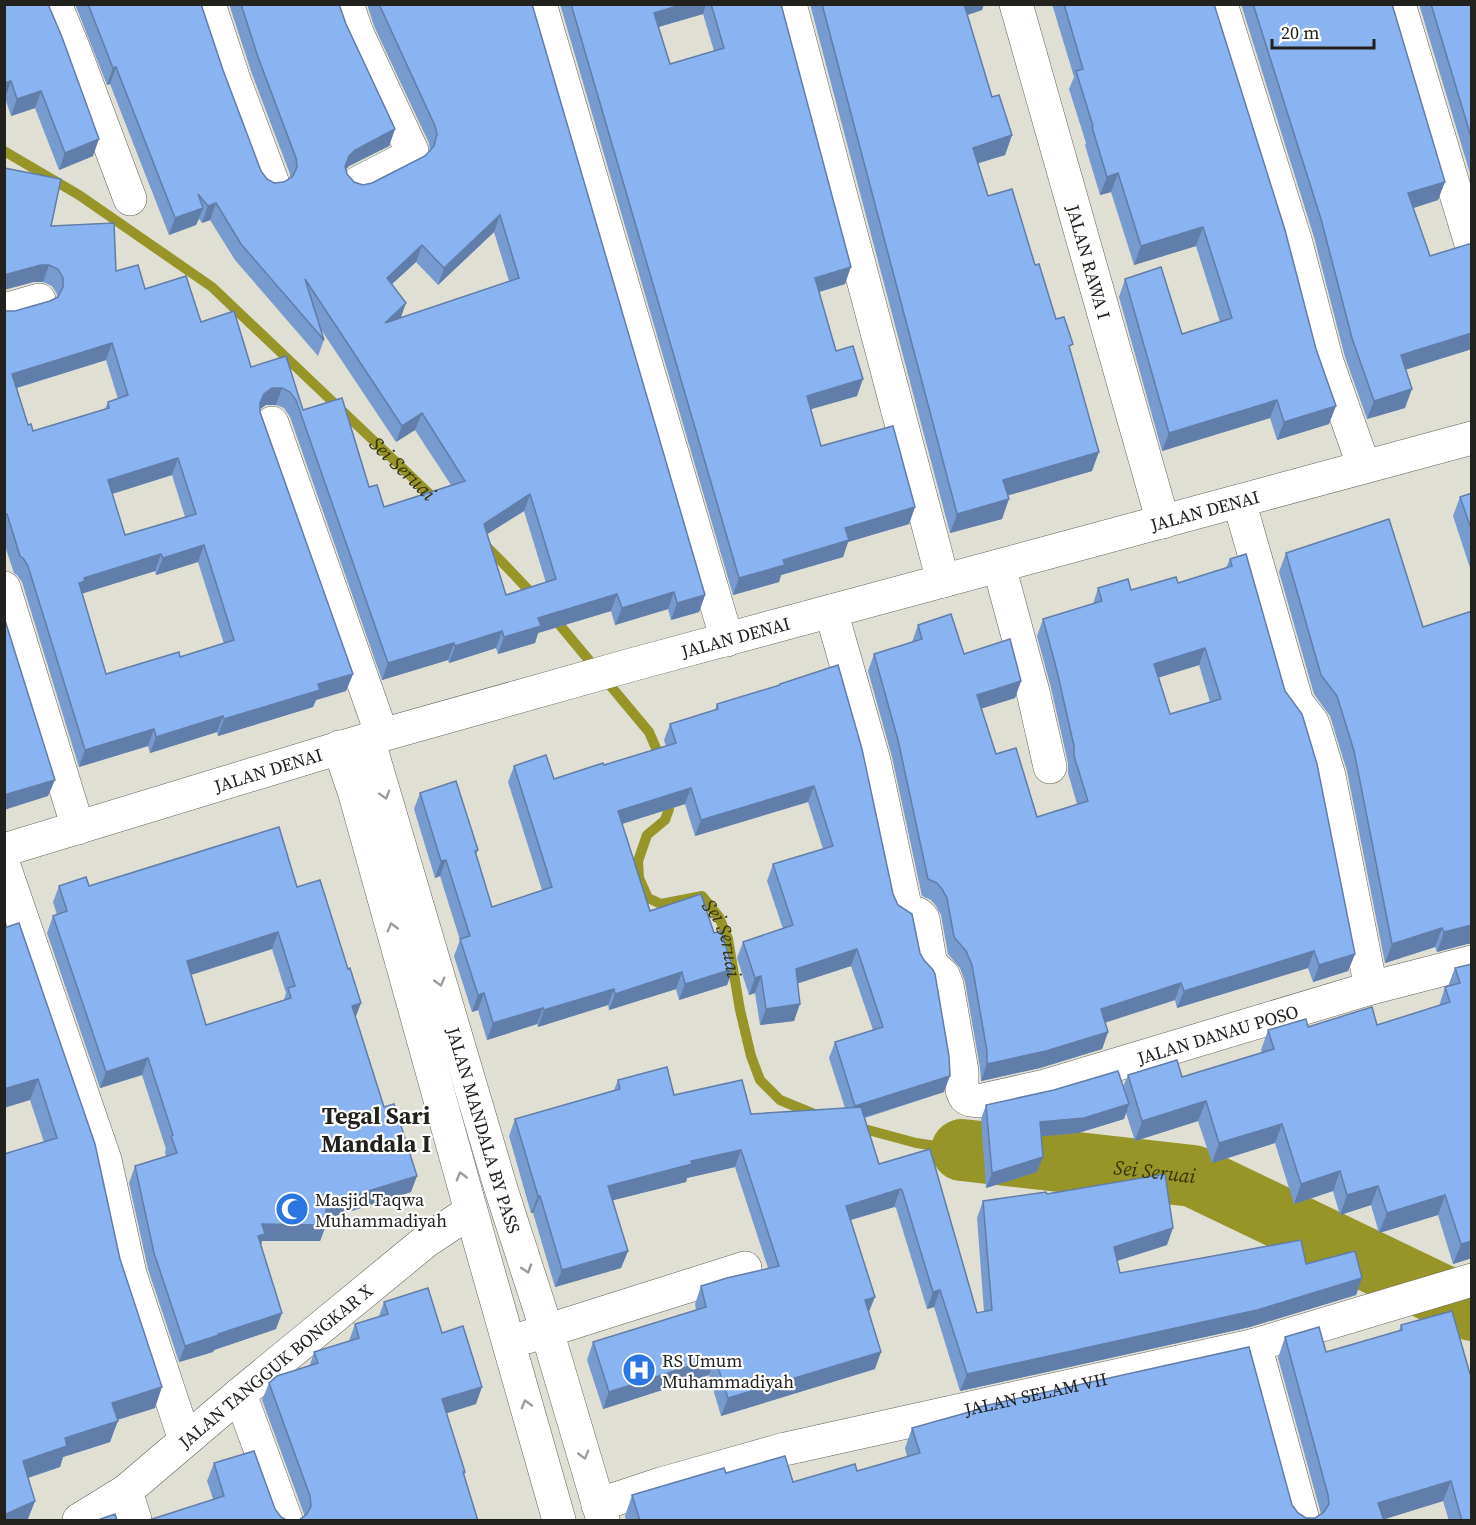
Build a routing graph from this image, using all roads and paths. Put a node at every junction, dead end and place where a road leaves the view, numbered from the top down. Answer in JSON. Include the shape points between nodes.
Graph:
{"nodes":[{"id":1,"x":55,"y":4,"type":"edge"},
{"id":2,"x":209,"y":4,"type":"edge"},
{"id":3,"x":346,"y":4,"type":"edge"},
{"id":4,"x":540,"y":4,"type":"edge"},
{"id":5,"x":790,"y":4,"type":"edge"},
{"id":6,"x":1016,"y":4,"type":"edge"},
{"id":7,"x":1221,"y":4,"type":"edge"},
{"id":8,"x":1399,"y":4,"type":"edge"},
{"id":9,"x":272,"y":181,"type":"edge"},
{"id":10,"x":357,"y":183,"type":"edge"},
{"id":11,"x":130,"y":199,"type":"dead end"},
{"id":12,"x":1472,"y":247,"type":"edge"},
{"id":13,"x":39,"y":300,"type":"dead end"},
{"id":14,"x":4,"y":310,"type":"edge"},
{"id":15,"x":272,"y":423,"type":"dead end"},
{"id":16,"x":1472,"y":438,"type":"edge"},
{"id":17,"x":1364,"y":467,"type":"junction"},
{"id":18,"x":1239,"y":501,"type":"junction"},
{"id":19,"x":1162,"y":522,"type":"junction"},
{"id":20,"x":999,"y":566,"type":"junction"},
{"id":21,"x":943,"y":581,"type":"junction"},
{"id":22,"x":4,"y":588,"type":"edge"},
{"id":23,"x":831,"y":611,"type":"junction"},
{"id":24,"x":727,"y":639,"type":"junction"},
{"id":25,"x":363,"y":740,"type":"junction"},
{"id":26,"x":1050,"y":767,"type":"dead end"},
{"id":27,"x":78,"y":828,"type":"junction"},
{"id":28,"x":4,"y":850,"type":"edge"},
{"id":29,"x":4,"y":866,"type":"edge"},
{"id":30,"x":1472,"y":962,"type":"edge"},
{"id":31,"x":1371,"y":988,"type":"junction"},
{"id":32,"x":471,"y":1211,"type":"junction"},
{"id":33,"x":745,"y":1268,"type":"dead end"},
{"id":34,"x":1470,"y":1280,"type":"edge"},
{"id":35,"x":547,"y":1331,"type":"junction"},
{"id":36,"x":508,"y":1343,"type":"junction"},
{"id":37,"x":1255,"y":1345,"type":"junction"},
{"id":38,"x":240,"y":1394,"type":"junction"},
{"id":39,"x":185,"y":1440,"type":"junction"},
{"id":40,"x":130,"y":1506,"type":"edge"},
{"id":41,"x":601,"y":1513,"type":"edge"},
{"id":42,"x":79,"y":1521,"type":"edge"},
{"id":43,"x":286,"y":1521,"type":"edge"},
{"id":44,"x":559,"y":1521,"type":"edge"},
{"id":45,"x":1303,"y":1521,"type":"edge"}],
"edges":[{"from":1,"to":11,"type":"street"},
{"from":2,"to":9,"type":"street"},
{"from":3,"to":10,"type":"street","via":[[412,151],[410,156]]},
{"from":4,"to":24,"type":"street"},
{"from":5,"to":21,"type":"street"},
{"from":6,"to":19,"type":"street","name":"JALAN RAWA I"},
{"from":7,"to":17,"type":"street","via":[[1296,243],[1327,362]]},
{"from":8,"to":12,"type":"street"},
{"from":13,"to":14,"type":"street"},
{"from":15,"to":25,"type":"street"},
{"from":16,"to":17,"type":"street","name":"JALAN DENAI"},
{"from":17,"to":18,"type":"street","name":"JALAN DENAI"},
{"from":18,"to":19,"type":"street","name":"JALAN DENAI"},
{"from":18,"to":31,"type":"street","via":[[1297,703],[1312,722],[1329,776]]},
{"from":19,"to":20,"type":"street","name":"JALAN DENAI"},
{"from":20,"to":21,"type":"street","name":"JALAN DENAI"},
{"from":20,"to":26,"type":"street"},
{"from":21,"to":23,"type":"street","name":"JALAN DENAI"},
{"from":22,"to":27,"type":"street"},
{"from":23,"to":24,"type":"street","name":"JALAN DENAI"},
{"from":23,"to":31,"type":"street","name":"JALAN DANAU POSO","via":[[874,761],[905,906],[923,919],[930,960],[947,985],[965,1097],[978,1101],[1045,1086]]},
{"from":24,"to":25,"type":"street","name":"JALAN DENAI"},
{"from":25,"to":27,"type":"street","name":"JALAN DENAI"},
{"from":32,"to":25,"type":"street","name":"JALAN MANDALA BY PASS","one_way":true,"via":[[355,794]]},
{"from":25,"to":35,"type":"street","name":"JALAN MANDALA BY PASS","one_way":true},
{"from":27,"to":28,"type":"street","name":"JALAN DENAI"},
{"from":29,"to":39,"type":"street","via":[[105,1160],[130,1274]]},
{"from":30,"to":31,"type":"street","name":"JALAN DANAU POSO"},
{"from":32,"to":36,"type":"street","name":"JALAN MANDALA BY PASS"},
{"from":32,"to":38,"type":"street","name":"JALAN TANGGUK BONGKAR X","via":[[426,1241]]},
{"from":33,"to":35,"type":"street"},
{"from":34,"to":37,"type":"street","name":"JALAN SELAM VII"},
{"from":35,"to":36,"type":"street"},
{"from":35,"to":41,"type":"street","name":"JALAN MANDALA BY PASS","one_way":true},
{"from":44,"to":36,"type":"street","name":"JALAN MANDALA BY PASS","one_way":true},
{"from":37,"to":41,"type":"street","name":"JALAN SELAM VII","via":[[786,1449],[661,1484]]},
{"from":37,"to":45,"type":"street"},
{"from":38,"to":39,"type":"street","name":"JALAN TANGGUK BONGKAR X"},
{"from":38,"to":43,"type":"street"},
{"from":39,"to":40,"type":"street","name":"JALAN TANGGUK BONGKAR X"},
{"from":40,"to":42,"type":"street","name":"JALAN TANGGUK BONGKAR X"}]}
